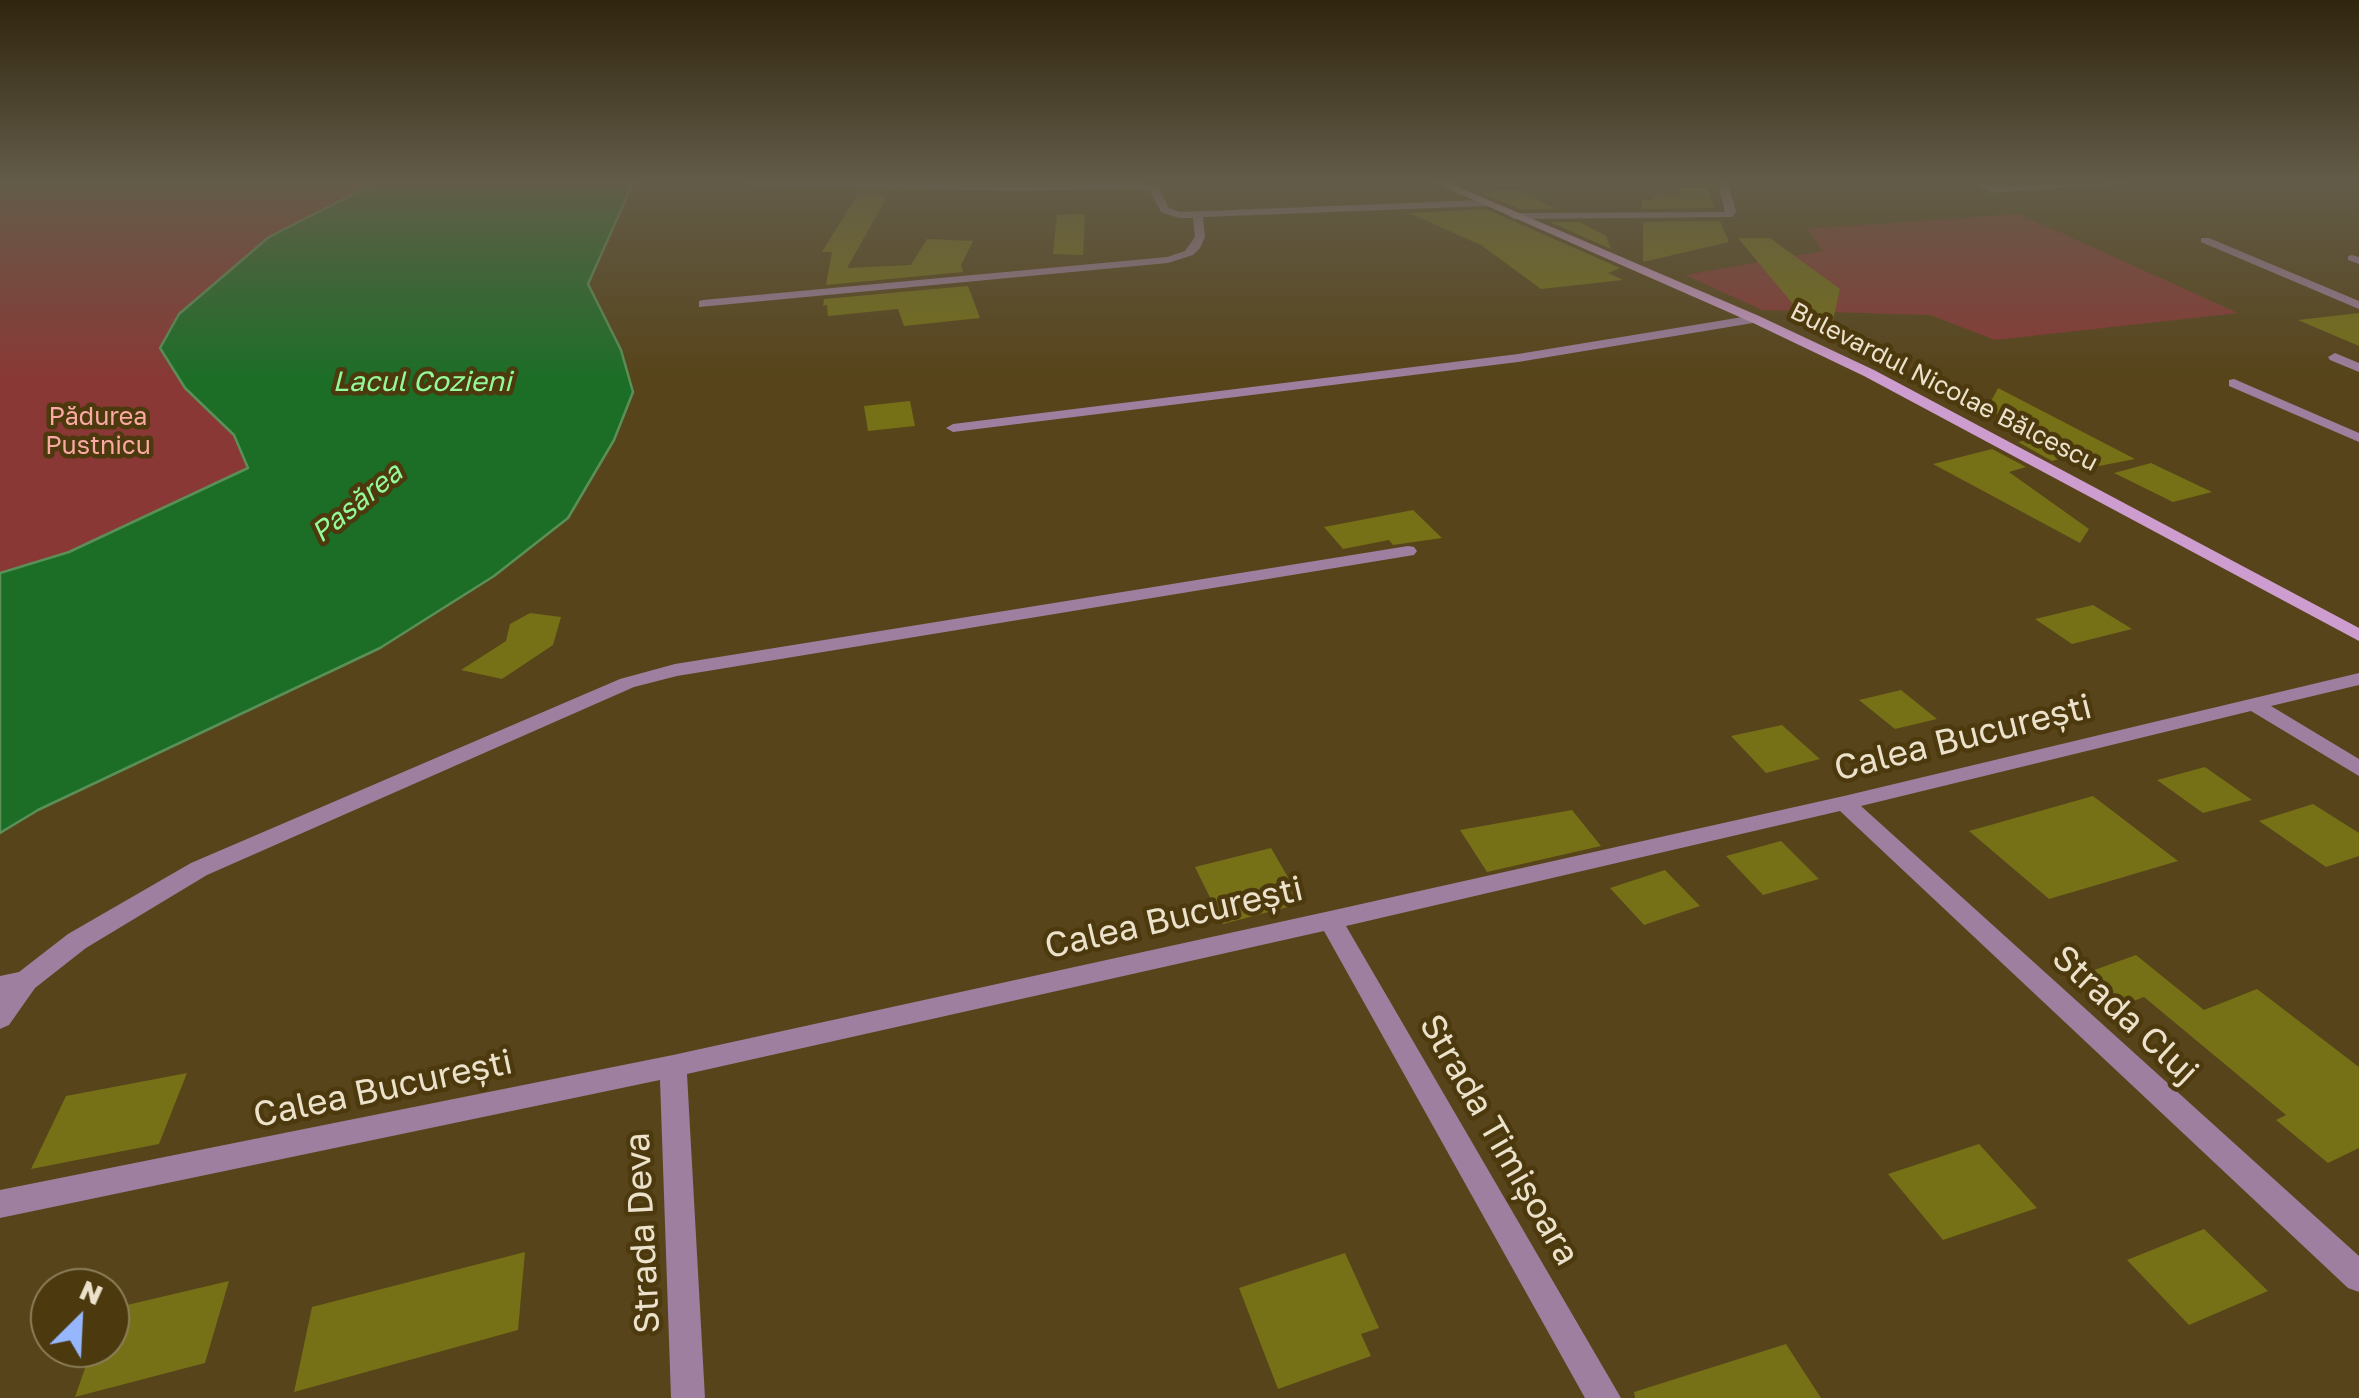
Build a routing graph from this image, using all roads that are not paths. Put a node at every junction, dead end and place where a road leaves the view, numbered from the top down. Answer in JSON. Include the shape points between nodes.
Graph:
{"nodes":[{"id":1,"x":1194,"y":248,"type":"edge"},
{"id":2,"x":1590,"y":248,"type":"edge"},
{"id":3,"x":2225,"y":248,"type":"edge"},
{"id":4,"x":703,"y":304,"type":"dead end"},
{"id":5,"x":2359,"y":305,"type":"edge"},
{"id":6,"x":1756,"y":319,"type":"junction"},
{"id":7,"x":2335,"y":357,"type":"dead end"},
{"id":8,"x":2359,"y":368,"type":"edge"},
{"id":9,"x":2234,"y":383,"type":"dead end"},
{"id":10,"x":953,"y":428,"type":"dead end"},
{"id":11,"x":2359,"y":438,"type":"edge"},
{"id":12,"x":1408,"y":551,"type":"dead end"},
{"id":13,"x":2359,"y":635,"type":"edge"},
{"id":14,"x":2359,"y":680,"type":"edge"},
{"id":15,"x":2253,"y":704,"type":"junction"},
{"id":16,"x":2359,"y":769,"type":"edge"},
{"id":17,"x":1844,"y":803,"type":"junction"},
{"id":18,"x":1330,"y":920,"type":"junction"},
{"id":19,"x":13,"y":984,"type":"edge"},
{"id":20,"x":0,"y":1018,"type":"edge"},
{"id":21,"x":673,"y":1066,"type":"junction"},
{"id":22,"x":0,"y":1204,"type":"edge"},
{"id":23,"x":2359,"y":1277,"type":"edge"},
{"id":24,"x":688,"y":1398,"type":"edge"},
{"id":25,"x":1604,"y":1398,"type":"edge"}],
"edges":[{"from":1,"to":4,"type":"street","via":[[1168,260]]},
{"from":2,"to":6,"type":"main road","name":"Bulevardul Nicolae Bălcescu"},
{"from":3,"to":5,"type":"street"},
{"from":6,"to":10,"type":"street","via":[[1478,363]]},
{"from":6,"to":13,"type":"main road","name":"Bulevardul Nicolae Bălcescu","via":[[1870,372]]},
{"from":7,"to":8,"type":"street"},
{"from":9,"to":11,"type":"street"},
{"from":12,"to":19,"type":"street","via":[[628,683],[199,868]]},
{"from":14,"to":15,"type":"street","name":"Calea București"},
{"from":15,"to":16,"type":"street"},
{"from":15,"to":17,"type":"street","name":"Calea București"},
{"from":17,"to":18,"type":"street","name":"Calea București"},
{"from":17,"to":23,"type":"street","name":"Strada Cluj"},
{"from":18,"to":21,"type":"street","name":"Calea București"},
{"from":18,"to":25,"type":"street","name":"Strada Timișoara"},
{"from":19,"to":20,"type":"street"},
{"from":21,"to":22,"type":"street","name":"Calea București"},
{"from":21,"to":24,"type":"street","name":"Strada Deva"}]}
